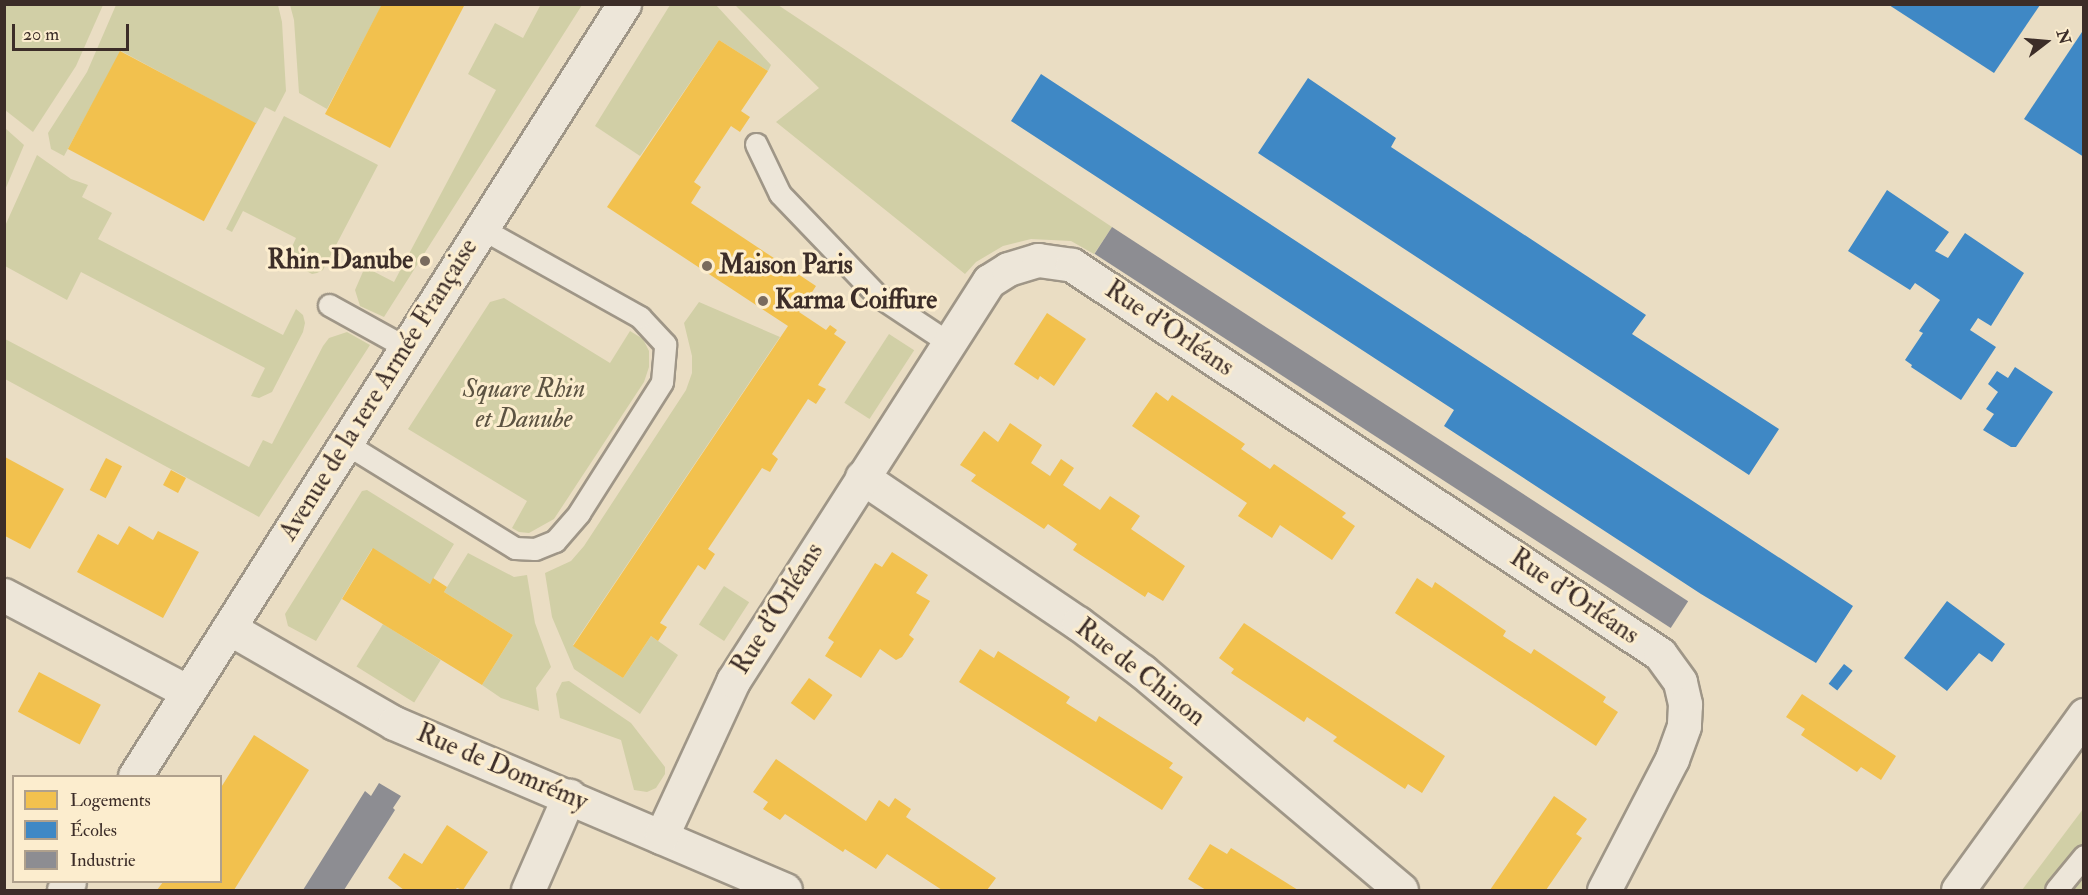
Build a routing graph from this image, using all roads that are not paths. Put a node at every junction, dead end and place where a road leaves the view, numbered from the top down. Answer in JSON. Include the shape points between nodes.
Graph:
{"nodes":[{"id":1,"x":624,"y":4,"type":"edge"},
{"id":2,"x":756,"y":144,"type":"dead end"},
{"id":3,"x":481,"y":228,"type":"junction"},
{"id":4,"x":329,"y":305,"type":"dead end"},
{"id":5,"x":949,"y":343,"type":"junction"},
{"id":6,"x":405,"y":347,"type":"junction"},
{"id":7,"x":345,"y":442,"type":"junction"},
{"id":8,"x":862,"y":477,"type":"junction"},
{"id":9,"x":4,"y":596,"type":"edge"},
{"id":10,"x":229,"y":628,"type":"junction"},
{"id":11,"x":188,"y":692,"type":"junction"},
{"id":12,"x":2084,"y":715,"type":"edge"},
{"id":13,"x":136,"y":775,"type":"edge"},
{"id":14,"x":569,"y":796,"type":"junction"},
{"id":15,"x":661,"y":837,"type":"junction"},
{"id":16,"x":2084,"y":856,"type":"edge"},
{"id":17,"x":2060,"y":889,"type":"edge"},
{"id":18,"x":528,"y":891,"type":"edge"},
{"id":19,"x":784,"y":891,"type":"edge"},
{"id":20,"x":1401,"y":891,"type":"edge"},
{"id":21,"x":1604,"y":891,"type":"edge"},
{"id":22,"x":1958,"y":891,"type":"edge"}],
"edges":[{"from":1,"to":3,"type":"street","name":"Avenue de la 1ere Armée Française"},
{"from":2,"to":5,"type":"lane","via":[[780,194],[877,295]]},
{"from":3,"to":6,"type":"street","name":"Avenue de la 1ere Armée Française"},
{"from":3,"to":7,"type":"lane","via":[[640,317],[665,344],[662,382],[579,513],[555,541],[535,549],[515,548]]},
{"from":4,"to":6,"type":"lane"},
{"from":5,"to":8,"type":"street","name":"Rue d'Orléans"},
{"from":5,"to":21,"type":"street","name":"Rue d'Orléans","via":[[989,281],[1008,269],[1038,260],[1072,265],[1660,654],[1680,682],[1684,726],[1672,759]]},
{"from":6,"to":7,"type":"street","name":"Avenue de la 1ere Armée Française"},
{"from":7,"to":10,"type":"street","name":"Avenue de la 1ere Armée Française"},
{"from":8,"to":15,"type":"street","name":"Rue d'Orléans","via":[[733,681]]},
{"from":8,"to":20,"type":"street","name":"Rue de Chinon","via":[[1069,616],[1133,664]]},
{"from":9,"to":11,"type":"street"},
{"from":10,"to":11,"type":"street","name":"Avenue de la 1ere Armée Française"},
{"from":10,"to":14,"type":"street","name":"Rue de Domrémy","via":[[394,723]]},
{"from":11,"to":13,"type":"street","name":"Avenue de la 1ere Armée Française"},
{"from":12,"to":22,"type":"street"},
{"from":14,"to":15,"type":"street","name":"Rue de Domrémy"},
{"from":14,"to":18,"type":"street"},
{"from":15,"to":19,"type":"street","name":"Rue de Domrémy"},
{"from":16,"to":17,"type":"lane"}]}
